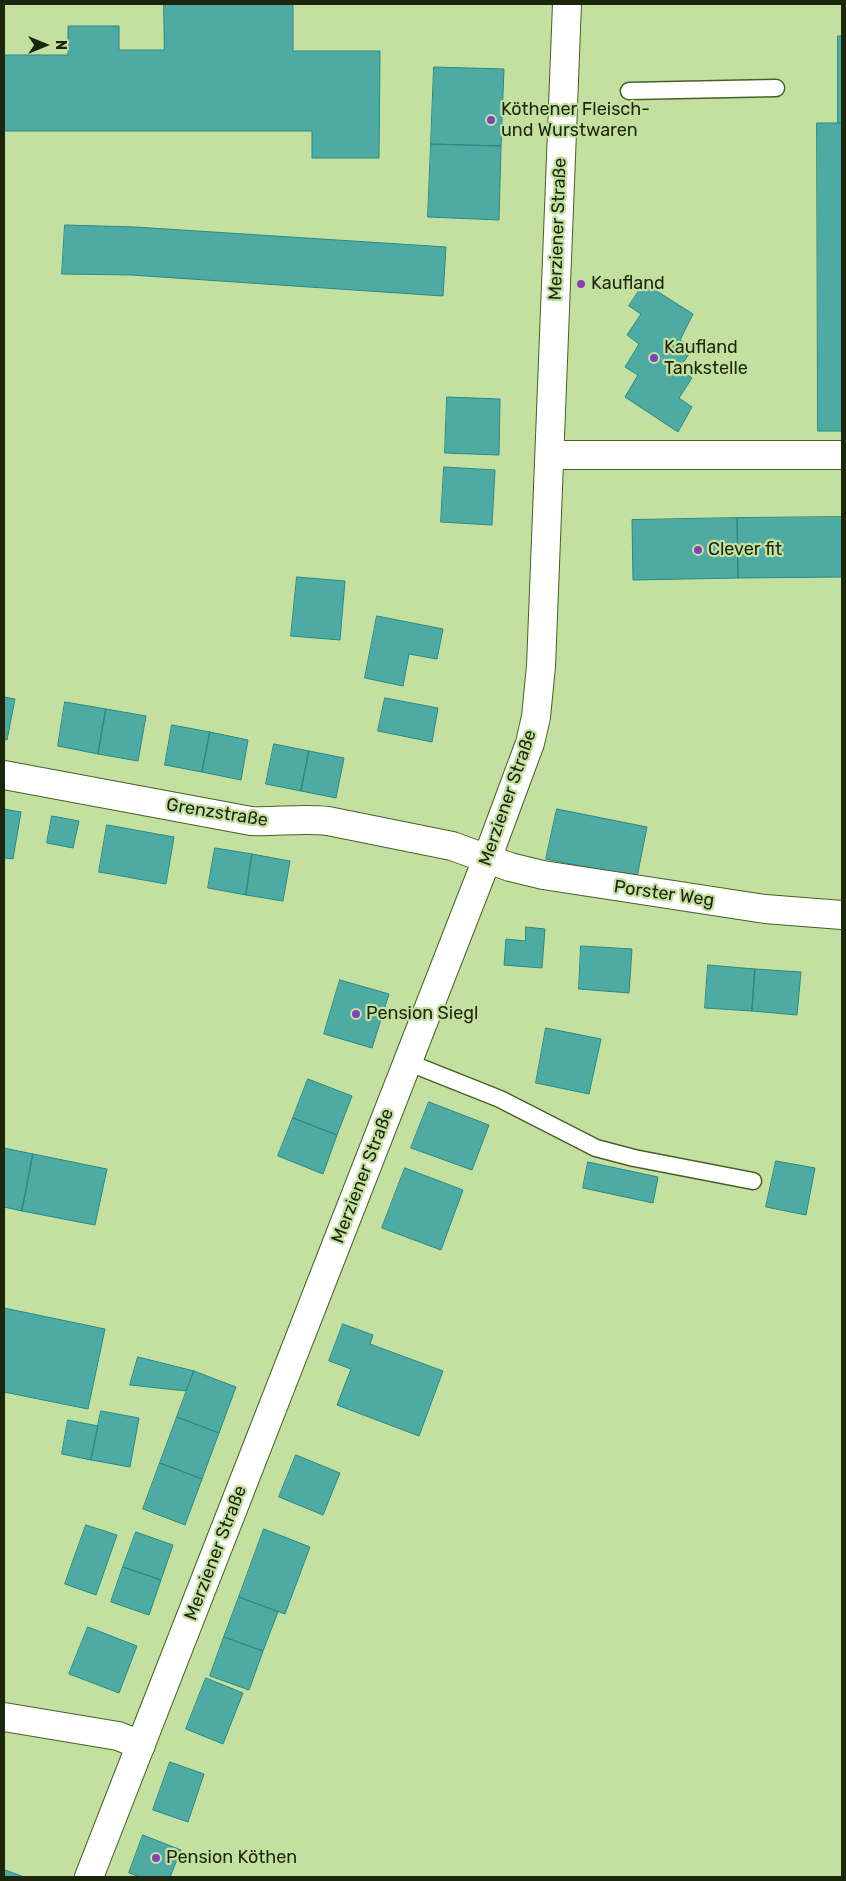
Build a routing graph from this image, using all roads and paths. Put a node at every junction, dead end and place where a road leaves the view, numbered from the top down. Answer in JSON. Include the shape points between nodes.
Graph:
{"nodes":[{"id":1,"x":566,"y":4,"type":"edge"},
{"id":2,"x":776,"y":88,"type":"dead end"},
{"id":3,"x":629,"y":91,"type":"dead end"},
{"id":4,"x":550,"y":455,"type":"junction"},
{"id":5,"x":842,"y":455,"type":"edge"},
{"id":6,"x":4,"y":775,"type":"edge"},
{"id":7,"x":487,"y":860,"type":"junction"},
{"id":8,"x":842,"y":916,"type":"edge"},
{"id":9,"x":407,"y":1062,"type":"junction"},
{"id":10,"x":753,"y":1181,"type":"dead end"},
{"id":11,"x":4,"y":1717,"type":"edge"},
{"id":12,"x":141,"y":1744,"type":"junction"},
{"id":13,"x":89,"y":1877,"type":"edge"}],
"edges":[{"from":1,"to":4,"type":"main road","name":"Merziener Straße"},
{"from":2,"to":3,"type":"lane"},
{"from":4,"to":5,"type":"main road"},
{"from":4,"to":7,"type":"main road","name":"Merziener Straße","via":[[536,717],[521,770]]},
{"from":6,"to":7,"type":"main road","name":"Grenzstraße","via":[[251,821],[308,818],[328,821],[426,839]]},
{"from":7,"to":8,"type":"main road","name":"Porster Weg","via":[[543,875],[624,888],[765,909]]},
{"from":7,"to":9,"type":"main road","name":"Merziener Straße"},
{"from":9,"to":10,"type":"lane","via":[[500,1099],[596,1148]]},
{"from":9,"to":12,"type":"main road","name":"Merziener Straße"},
{"from":11,"to":12,"type":"main road","via":[[118,1736]]},
{"from":12,"to":13,"type":"main road","name":"Merziener Straße"}]}
